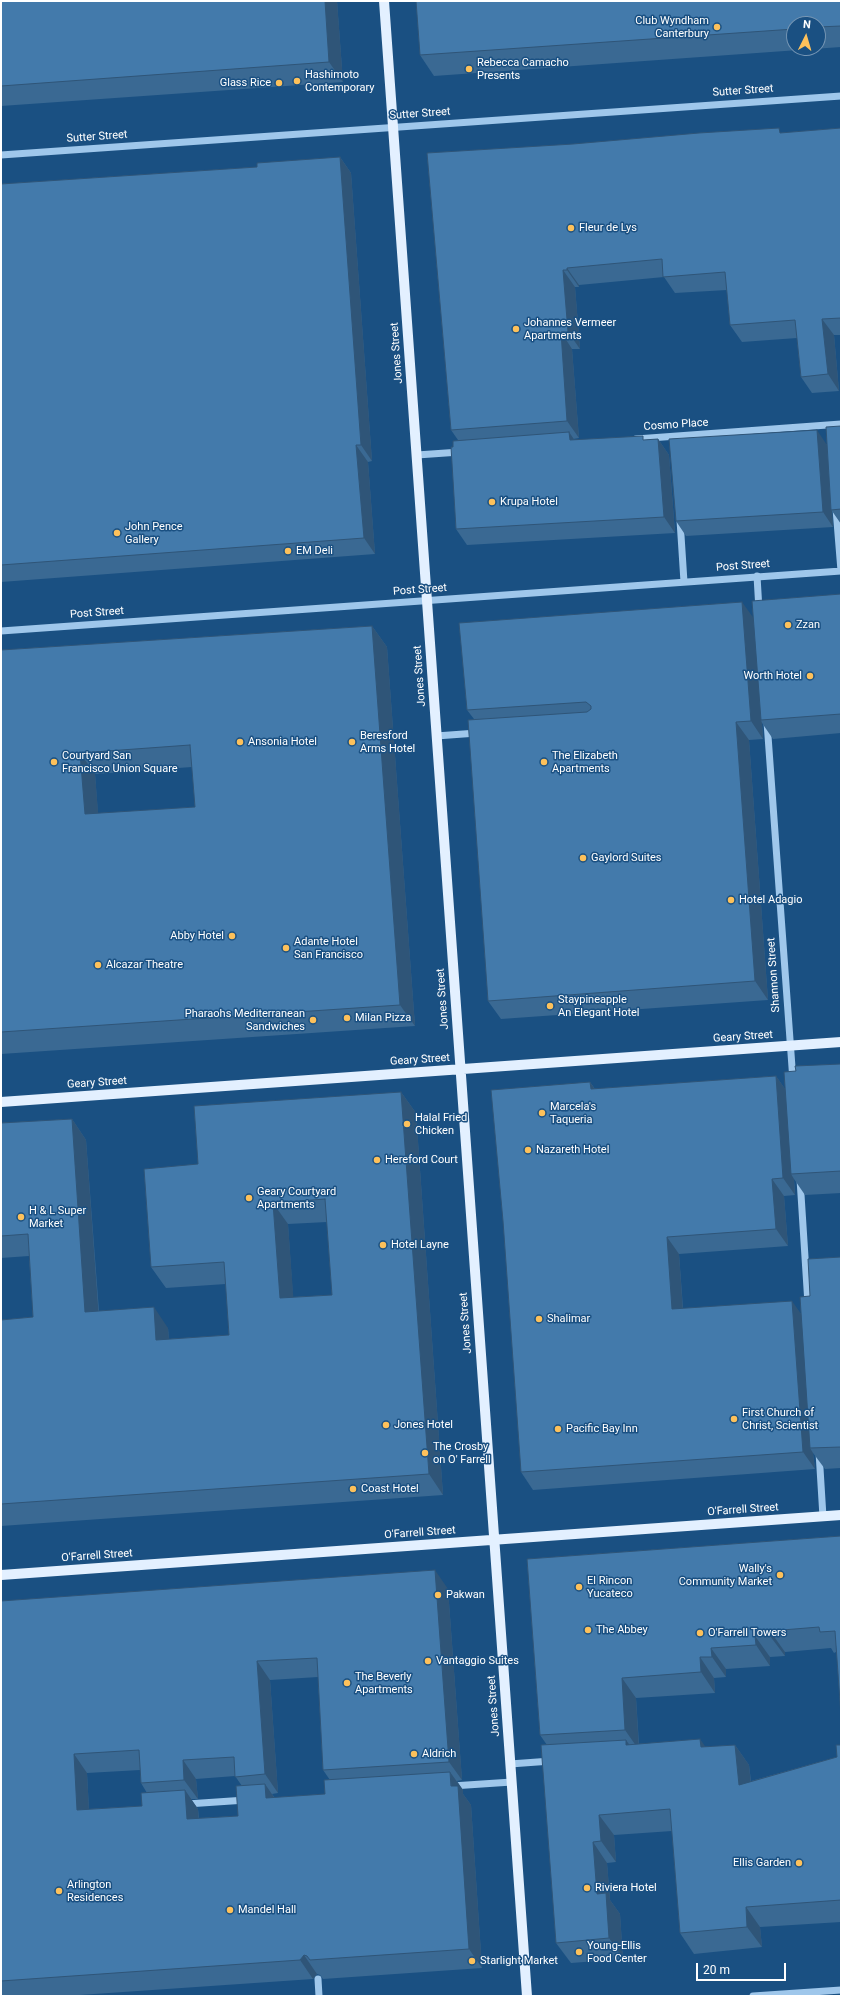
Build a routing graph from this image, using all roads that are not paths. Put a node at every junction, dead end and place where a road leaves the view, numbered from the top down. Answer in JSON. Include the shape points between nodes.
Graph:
{"nodes":[{"id":1,"x":384,"y":1,"type":"edge"},
{"id":2,"x":841,"y":96,"type":"edge"},
{"id":3,"x":393,"y":127,"type":"junction"},
{"id":4,"x":1,"y":155,"type":"edge"},
{"id":5,"x":841,"y":424,"type":"edge"},
{"id":6,"x":626,"y":440,"type":"edge"},
{"id":7,"x":471,"y":451,"type":"edge"},
{"id":8,"x":417,"y":455,"type":"junction"},
{"id":9,"x":836,"y":500,"type":"edge"},
{"id":10,"x":679,"y":513,"type":"edge"},
{"id":11,"x":841,"y":571,"type":"edge"},
{"id":12,"x":757,"y":576,"type":"junction"},
{"id":13,"x":684,"y":582,"type":"junction"},
{"id":14,"x":427,"y":600,"type":"junction"},
{"id":15,"x":760,"y":620,"type":"edge"},
{"id":16,"x":1,"y":631,"type":"edge"},
{"id":17,"x":766,"y":714,"type":"edge"},
{"id":18,"x":488,"y":732,"type":"edge"},
{"id":19,"x":436,"y":736,"type":"junction"},
{"id":20,"x":841,"y":1042,"type":"edge"},
{"id":21,"x":790,"y":1046,"type":"junction"},
{"id":22,"x":460,"y":1070,"type":"junction"},
{"id":23,"x":793,"y":1090,"type":"edge"},
{"id":24,"x":1,"y":1102,"type":"edge"},
{"id":25,"x":799,"y":1169,"type":"edge"},
{"id":26,"x":809,"y":1312,"type":"edge"},
{"id":27,"x":818,"y":1446,"type":"edge"},
{"id":28,"x":841,"y":1515,"type":"edge"},
{"id":29,"x":823,"y":1516,"type":"junction"},
{"id":30,"x":494,"y":1539,"type":"junction"},
{"id":31,"x":1,"y":1575,"type":"edge"},
{"id":32,"x":563,"y":1760,"type":"edge"},
{"id":33,"x":510,"y":1764,"type":"junction"},
{"id":34,"x":512,"y":1782,"type":"junction"},
{"id":35,"x":447,"y":1787,"type":"edge"},
{"id":36,"x":251,"y":1800,"type":"edge"},
{"id":37,"x":180,"y":1805,"type":"edge"},
{"id":38,"x":318,"y":1979,"type":"edge"},
{"id":39,"x":841,"y":1990,"type":"edge"},
{"id":40,"x":319,"y":1996,"type":"edge"},
{"id":41,"x":527,"y":1996,"type":"edge"},
{"id":42,"x":753,"y":1996,"type":"edge"}],
"edges":[{"from":1,"to":3,"type":"main road","name":"Jones Street"},
{"from":2,"to":3,"type":"street","name":"Sutter Street"},
{"from":3,"to":4,"type":"street","name":"Sutter Street"},
{"from":3,"to":8,"type":"main road","name":"Jones Street"},
{"from":5,"to":6,"type":"street","name":"Cosmo Place","via":[[831,429],[674,440]]},
{"from":7,"to":8,"type":"street"},
{"from":8,"to":14,"type":"main road","name":"Jones Street"},
{"from":9,"to":11,"type":"street"},
{"from":10,"to":13,"type":"street"},
{"from":11,"to":12,"type":"street","name":"Post Street"},
{"from":12,"to":13,"type":"street","name":"Post Street"},
{"from":12,"to":15,"type":"street"},
{"from":13,"to":14,"type":"street","name":"Post Street"},
{"from":14,"to":16,"type":"street","name":"Post Street"},
{"from":14,"to":19,"type":"main road","name":"Jones Street"},
{"from":17,"to":21,"type":"street","name":"Shannon Street"},
{"from":18,"to":19,"type":"street"},
{"from":19,"to":22,"type":"main road","name":"Jones Street"},
{"from":20,"to":21,"type":"main road","name":"Geary Street"},
{"from":21,"to":22,"type":"main road","name":"Geary Street"},
{"from":21,"to":23,"type":"street","name":"Shannon Street"},
{"from":22,"to":24,"type":"main road","name":"Geary Street"},
{"from":22,"to":30,"type":"main road","name":"Jones Street"},
{"from":25,"to":26,"type":"street"},
{"from":27,"to":29,"type":"street"},
{"from":28,"to":29,"type":"main road","name":"O'Farrell Street"},
{"from":29,"to":30,"type":"main road","name":"O'Farrell Street"},
{"from":30,"to":31,"type":"main road","name":"O'Farrell Street"},
{"from":30,"to":33,"type":"main road","name":"Jones Street"},
{"from":32,"to":33,"type":"street"},
{"from":33,"to":34,"type":"main road","name":"Jones Street"},
{"from":34,"to":35,"type":"street"},
{"from":34,"to":41,"type":"main road","name":"Jones Street"},
{"from":36,"to":37,"type":"street"},
{"from":38,"to":40,"type":"street"},
{"from":39,"to":42,"type":"street"}]}
